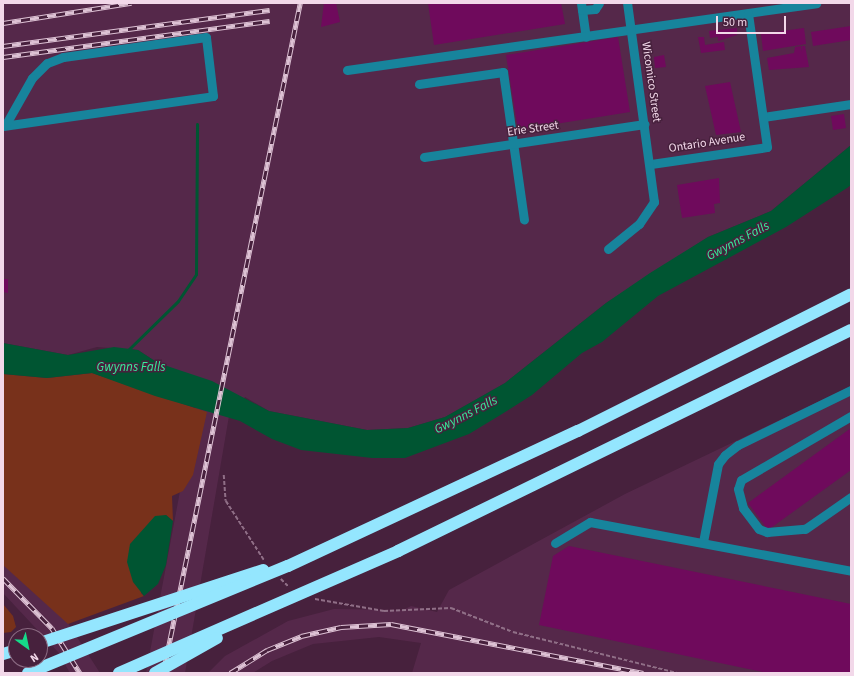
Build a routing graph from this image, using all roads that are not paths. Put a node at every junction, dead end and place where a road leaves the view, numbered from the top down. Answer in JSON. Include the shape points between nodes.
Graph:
{"nodes":[{"id":1,"x":598,"y":3,"type":"edge"},
{"id":2,"x":627,"y":3,"type":"edge"},
{"id":3,"x":816,"y":3,"type":"edge"},
{"id":4,"x":805,"y":4,"type":"edge"},
{"id":5,"x":581,"y":6,"type":"edge"},
{"id":6,"x":748,"y":13,"type":"junction"},
{"id":7,"x":631,"y":30,"type":"junction"},
{"id":8,"x":586,"y":37,"type":"junction"},
{"id":9,"x":347,"y":70,"type":"dead end"},
{"id":10,"x":419,"y":84,"type":"dead end"},
{"id":11,"x":851,"y":104,"type":"edge"},
{"id":12,"x":763,"y":117,"type":"junction"},
{"id":13,"x":645,"y":124,"type":"junction"},
{"id":14,"x":5,"y":125,"type":"edge"},
{"id":15,"x":513,"y":144,"type":"junction"},
{"id":16,"x":424,"y":157,"type":"dead end"},
{"id":17,"x":651,"y":164,"type":"junction"},
{"id":18,"x":524,"y":220,"type":"dead end"},
{"id":19,"x":608,"y":249,"type":"dead end"},
{"id":20,"x":851,"y":294,"type":"edge"},
{"id":21,"x":851,"y":330,"type":"edge"},
{"id":22,"x":851,"y":390,"type":"edge"},
{"id":23,"x":851,"y":416,"type":"edge"},
{"id":24,"x":851,"y":497,"type":"edge"},
{"id":25,"x":703,"y":542,"type":"junction"},
{"id":26,"x":555,"y":543,"type":"dead end"},
{"id":27,"x":288,"y":566,"type":"junction"},
{"id":28,"x":851,"y":571,"type":"edge"},
{"id":29,"x":262,"y":612,"type":"junction"},
{"id":30,"x":48,"y":640,"type":"edge"},
{"id":31,"x":28,"y":673,"type":"edge"},
{"id":32,"x":119,"y":673,"type":"edge"},
{"id":33,"x":155,"y":673,"type":"edge"}],
"edges":[{"from":1,"to":5,"type":"street","via":[[595,8]]},
{"from":2,"to":7,"type":"street","name":"Wicomico Street"},
{"from":3,"to":4,"type":"street"},
{"from":4,"to":6,"type":"street"},
{"from":5,"to":8,"type":"street"},
{"from":6,"to":7,"type":"street"},
{"from":6,"to":12,"type":"street"},
{"from":7,"to":8,"type":"street"},
{"from":7,"to":13,"type":"street","name":"Wicomico Street"},
{"from":8,"to":9,"type":"street"},
{"from":10,"to":15,"type":"street","via":[[503,72]]},
{"from":11,"to":12,"type":"street"},
{"from":12,"to":17,"type":"street","name":"Ontario Avenue","via":[[767,147]]},
{"from":13,"to":15,"type":"street","name":"Erie Street"},
{"from":13,"to":17,"type":"street","name":"Wicomico Street"},
{"from":14,"to":14,"type":"street","via":[[213,96],[206,37],[63,57],[47,63],[32,78]]},
{"from":15,"to":16,"type":"street","name":"Erie Street"},
{"from":15,"to":18,"type":"street"},
{"from":17,"to":19,"type":"street","name":"Wicomico Street","via":[[654,202],[649,213]]},
{"from":20,"to":27,"type":"highway","via":[[578,431]]},
{"from":21,"to":29,"type":"highway","bridge":true,"via":[[398,551]]},
{"from":22,"to":25,"type":"street","via":[[738,445],[725,455],[718,464]]},
{"from":23,"to":24,"type":"street","via":[[741,480],[738,489],[743,508],[758,529],[767,532],[805,528]]},
{"from":25,"to":26,"type":"street","via":[[590,522]]},
{"from":25,"to":28,"type":"street"},
{"from":27,"to":30,"type":"highway","bridge":true,"via":[[237,577]]},
{"from":27,"to":31,"type":"highway","bridge":true},
{"from":29,"to":32,"type":"highway","bridge":true},
{"from":29,"to":33,"type":"highway","bridge":true}]}
